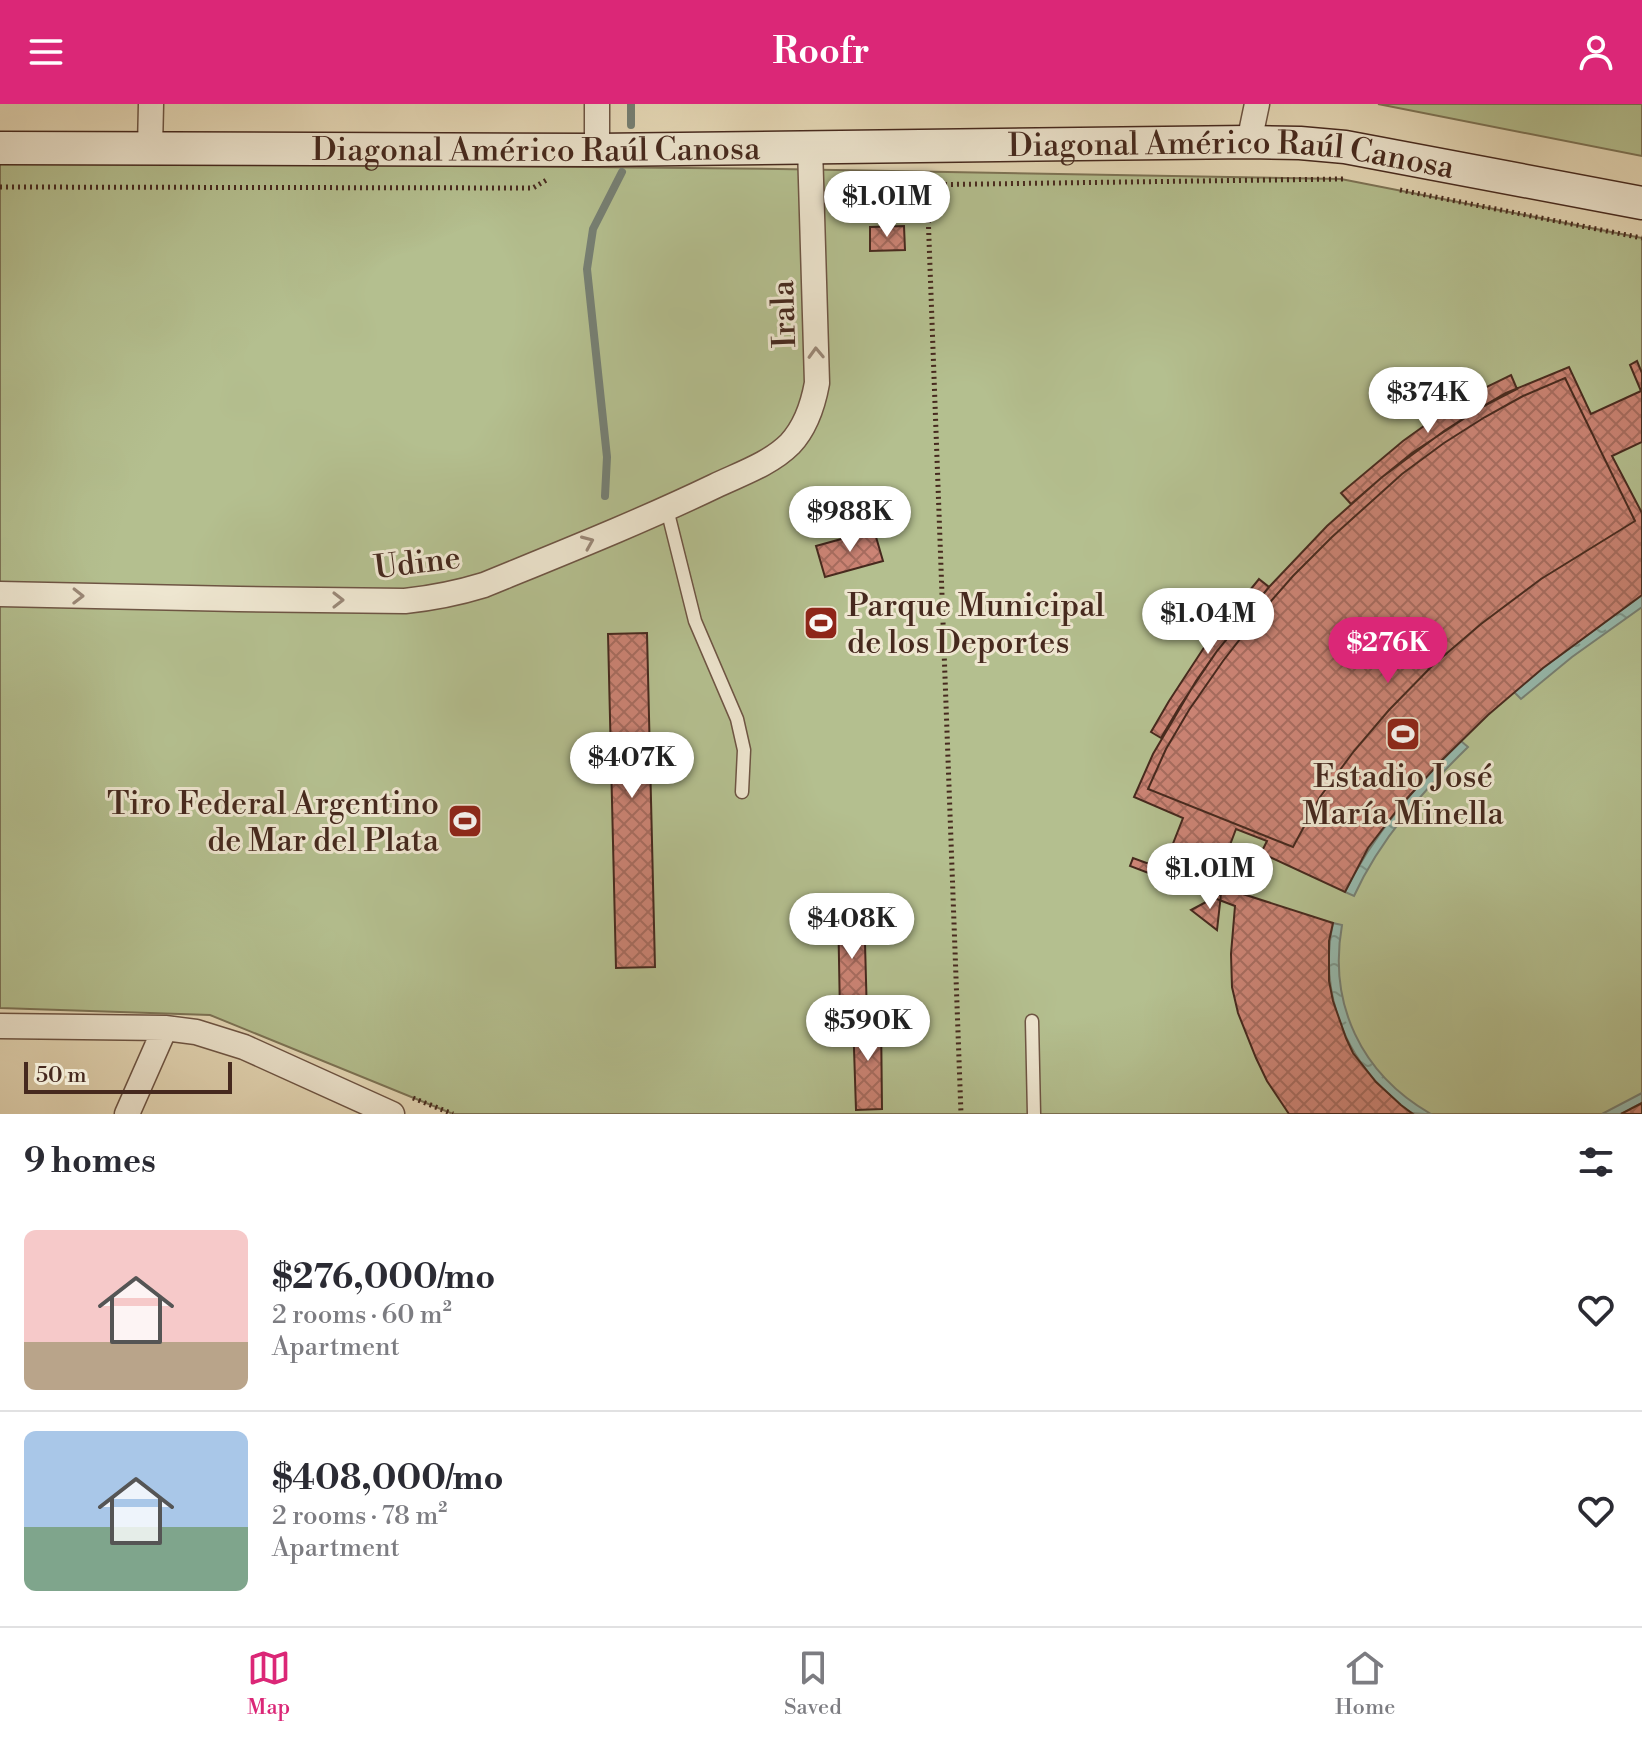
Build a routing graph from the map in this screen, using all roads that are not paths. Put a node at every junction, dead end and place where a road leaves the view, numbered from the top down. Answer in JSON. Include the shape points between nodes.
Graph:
{"nodes":[{"id":1,"x":151,"y":104,"type":"edge"},
{"id":2,"x":597,"y":104,"type":"edge"},
{"id":3,"x":1257,"y":104,"type":"edge"},
{"id":4,"x":1249,"y":142,"type":"junction"},
{"id":5,"x":810,"y":147,"type":"junction"},
{"id":6,"x":0,"y":148,"type":"edge"},
{"id":7,"x":150,"y":148,"type":"junction"},
{"id":8,"x":603,"y":150,"type":"junction"},
{"id":9,"x":1642,"y":203,"type":"edge"},
{"id":10,"x":802,"y":428,"type":"joint"},
{"id":11,"x":667,"y":509,"type":"junction"},
{"id":12,"x":0,"y":594,"type":"edge"},
{"id":13,"x":742,"y":792,"type":"dead end"},
{"id":14,"x":1032,"y":1021,"type":"dead end"},
{"id":15,"x":0,"y":1026,"type":"edge"},
{"id":16,"x":165,"y":1028,"type":"junction"},
{"id":17,"x":127,"y":1114,"type":"edge"},
{"id":18,"x":392,"y":1114,"type":"edge"},
{"id":19,"x":1034,"y":1114,"type":"edge"}],
"edges":[{"from":1,"to":7,"type":"street"},
{"from":2,"to":8,"type":"street"},
{"from":3,"to":4,"type":"street"},
{"from":4,"to":5,"type":"street","name":"Diagonal Américo Raúl Canosa"},
{"from":4,"to":9,"type":"street","name":"Diagonal Américo Raúl Canosa","via":[[1345,147]]},
{"from":5,"to":8,"type":"street","name":"Diagonal Américo Raúl Canosa"},
{"from":10,"to":5,"type":"street","name":"Irala","one_way":true,"via":[[817,383]]},
{"from":6,"to":7,"type":"street","name":"Diagonal Américo Raúl Canosa"},
{"from":7,"to":8,"type":"street","name":"Diagonal Américo Raúl Canosa"},
{"from":10,"to":11,"type":"street","name":"Udine","via":[[768,461]]},
{"from":12,"to":11,"type":"street","name":"Udine","one_way":true,"via":[[432,598],[484,585]]},
{"from":11,"to":13,"type":"lane","via":[[695,621],[737,719],[744,750]]},
{"from":14,"to":19,"type":"lane"},
{"from":15,"to":16,"type":"street"},
{"from":16,"to":17,"type":"street"},
{"from":16,"to":18,"type":"street","via":[[244,1047]]}]}
